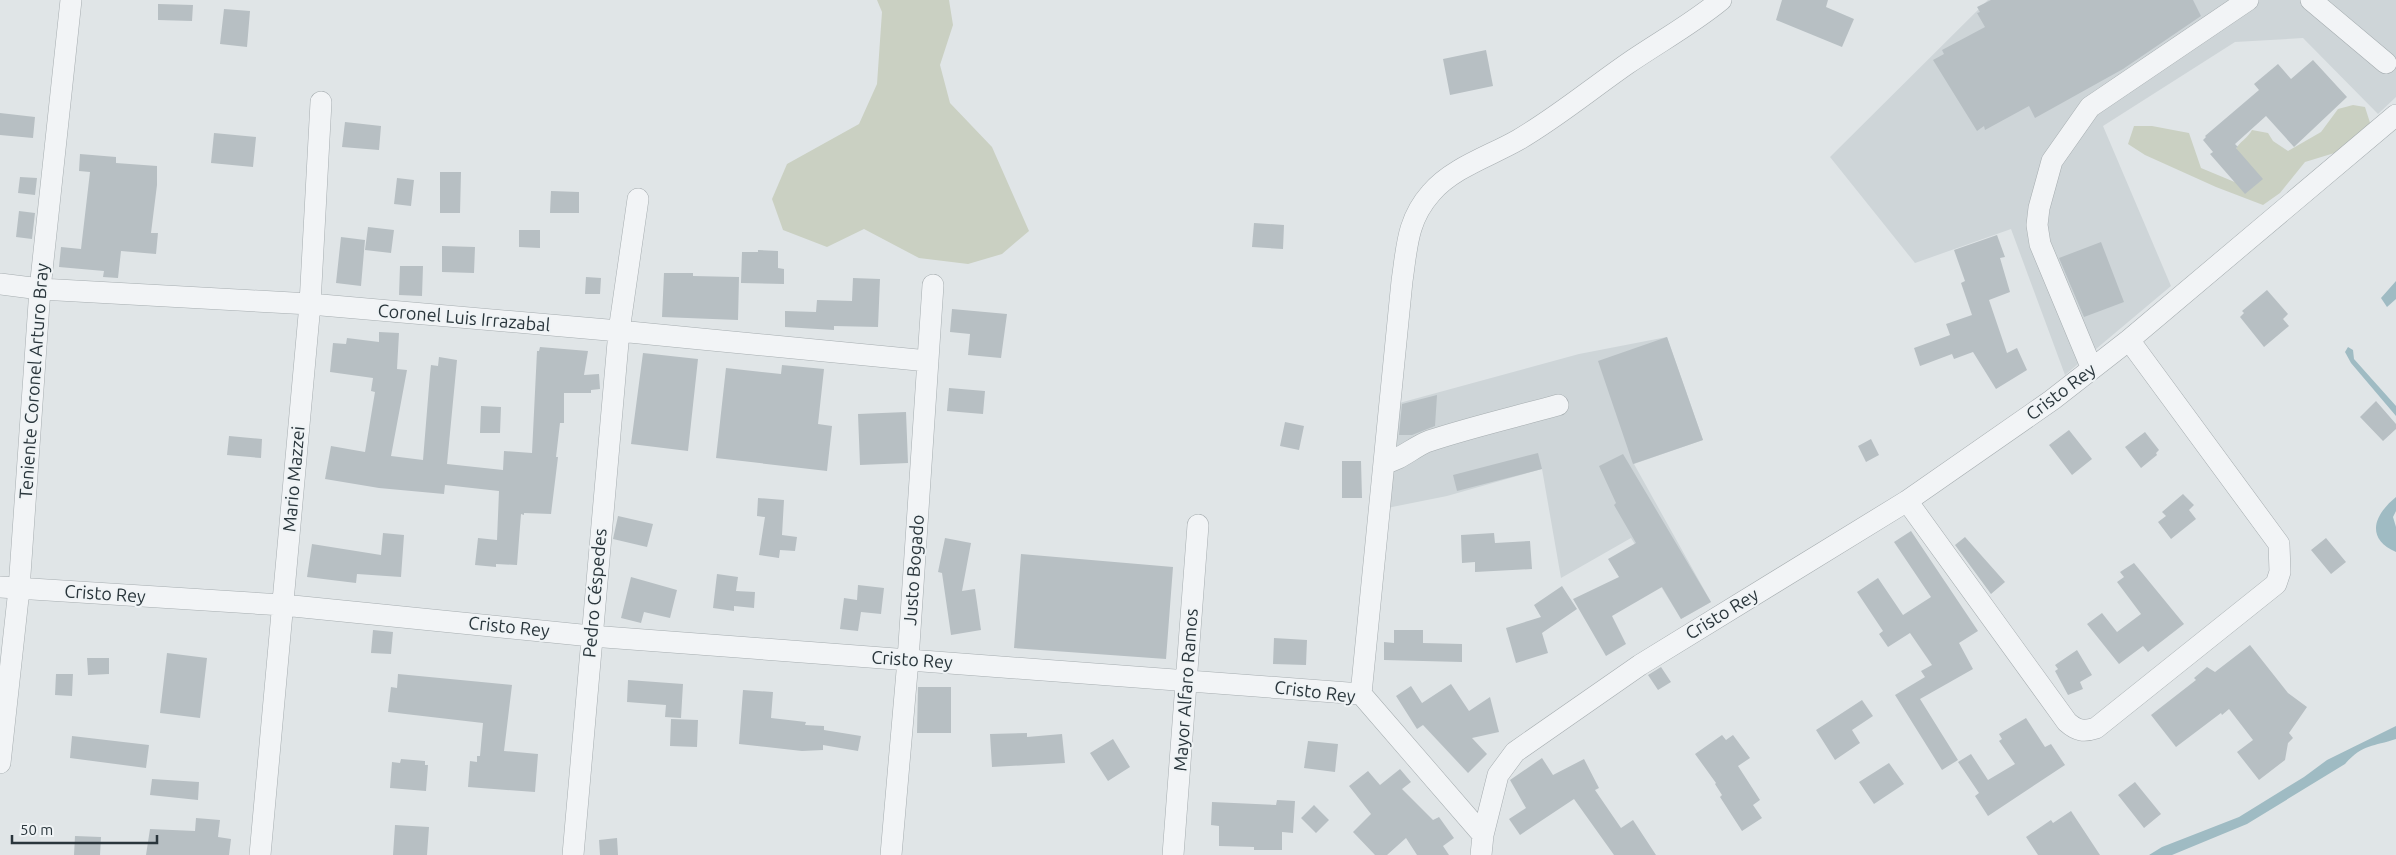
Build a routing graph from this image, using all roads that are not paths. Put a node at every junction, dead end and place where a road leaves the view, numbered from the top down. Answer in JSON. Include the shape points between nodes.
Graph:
{"nodes":[{"id":1,"x":71,"y":0,"type":"edge"},
{"id":2,"x":1721,"y":0,"type":"edge"},
{"id":3,"x":2248,"y":0,"type":"edge"},
{"id":4,"x":2311,"y":0,"type":"edge"},
{"id":5,"x":2386,"y":63,"type":"dead end"},
{"id":6,"x":321,"y":102,"type":"dead end"},
{"id":7,"x":2393,"y":125,"type":"edge"},
{"id":8,"x":638,"y":199,"type":"dead end"},
{"id":9,"x":0,"y":284,"type":"edge"},
{"id":10,"x":932,"y":285,"type":"dead end"},
{"id":11,"x":40,"y":289,"type":"junction"},
{"id":12,"x":310,"y":304,"type":"junction"},
{"id":13,"x":620,"y":331,"type":"junction"},
{"id":14,"x":2130,"y":340,"type":"junction"},
{"id":15,"x":928,"y":361,"type":"junction"},
{"id":16,"x":2092,"y":369,"type":"junction"},
{"id":17,"x":1558,"y":405,"type":"dead end"},
{"id":18,"x":1384,"y":462,"type":"junction"},
{"id":19,"x":1907,"y":501,"type":"junction"},
{"id":20,"x":1198,"y":524,"type":"dead end"},
{"id":21,"x":10,"y":588,"type":"edge"},
{"id":22,"x":283,"y":605,"type":"junction"},
{"id":23,"x":591,"y":636,"type":"junction"},
{"id":24,"x":908,"y":660,"type":"junction"},
{"id":25,"x":1188,"y":680,"type":"junction"},
{"id":26,"x":1361,"y":694,"type":"junction"},
{"id":27,"x":0,"y":763,"type":"edge"},
{"id":28,"x":1482,"y":845,"type":"edge"},
{"id":29,"x":260,"y":855,"type":"edge"},
{"id":30,"x":573,"y":855,"type":"edge"},
{"id":31,"x":891,"y":855,"type":"edge"},
{"id":32,"x":1173,"y":855,"type":"edge"}],
"edges":[{"from":1,"to":11,"type":"street","name":"Teniente Coronel Arturo Bray"},
{"from":2,"to":18,"type":"street","via":[[1520,139],[1444,180],[1420,208],[1410,228],[1402,281]]},
{"from":3,"to":16,"type":"street","via":[[2090,107],[2052,161],[2039,208],[2040,244]]},
{"from":4,"to":5,"type":"street"},
{"from":6,"to":12,"type":"street","name":"Mario Mazzei"},
{"from":7,"to":14,"type":"street","name":"Cristo Rey"},
{"from":8,"to":13,"type":"street","name":"Pedro Céspedes"},
{"from":9,"to":11,"type":"street","name":"Coronel Luis Irrazabal"},
{"from":10,"to":15,"type":"street","name":"Justo Bogado"},
{"from":11,"to":12,"type":"street","name":"Coronel Luis Irrazabal"},
{"from":11,"to":21,"type":"street","name":"Teniente Coronel Arturo Bray"},
{"from":12,"to":13,"type":"street","name":"Coronel Luis Irrazabal"},
{"from":12,"to":22,"type":"street","name":"Mario Mazzei"},
{"from":13,"to":15,"type":"street","name":"Coronel Luis Irrazabal"},
{"from":13,"to":23,"type":"street","name":"Pedro Céspedes"},
{"from":14,"to":16,"type":"street","name":"Cristo Rey"},
{"from":14,"to":19,"type":"street","via":[[2279,544],[2280,572],[2276,584],[2096,728],[2086,731],[2067,722]]},
{"from":15,"to":24,"type":"street","name":"Justo Bogado"},
{"from":16,"to":19,"type":"street","name":"Cristo Rey"},
{"from":17,"to":18,"type":"street","via":[[1440,437]]},
{"from":18,"to":26,"type":"street"},
{"from":19,"to":28,"type":"street","name":"Cristo Rey","via":[[1640,665],[1515,752],[1498,775]]},
{"from":20,"to":25,"type":"street","name":"Mayor Alfaro Ramos"},
{"from":21,"to":22,"type":"street","name":"Cristo Rey"},
{"from":21,"to":27,"type":"street","name":"Teniente Coronel Arturo Bray"},
{"from":22,"to":23,"type":"street","name":"Cristo Rey"},
{"from":22,"to":29,"type":"street","name":"Mario Mazzei"},
{"from":23,"to":24,"type":"street","name":"Cristo Rey"},
{"from":23,"to":30,"type":"street","name":"Pedro Céspedes"},
{"from":24,"to":25,"type":"street","name":"Cristo Rey"},
{"from":24,"to":31,"type":"street","name":"Justo Bogado"},
{"from":25,"to":26,"type":"street","name":"Cristo Rey"},
{"from":25,"to":32,"type":"street","name":"Mayor Alfaro Ramos"},
{"from":26,"to":28,"type":"street","name":"Cristo Rey"}]}
